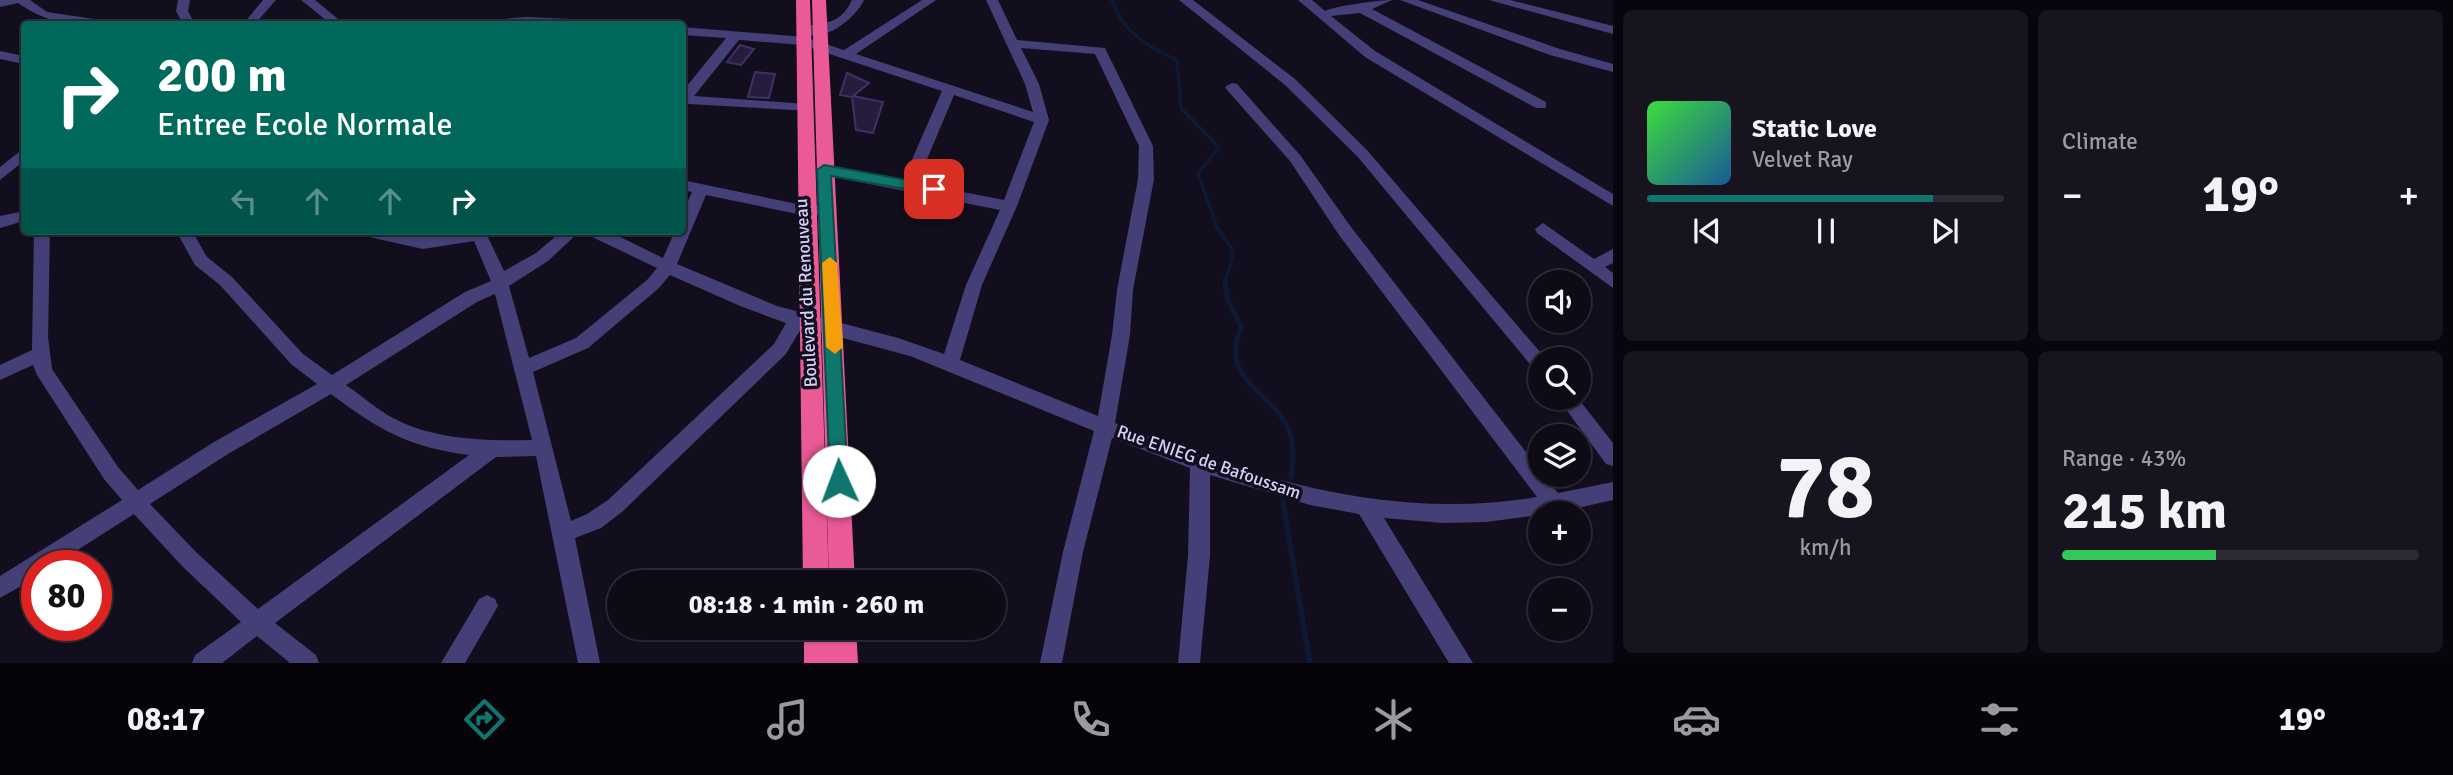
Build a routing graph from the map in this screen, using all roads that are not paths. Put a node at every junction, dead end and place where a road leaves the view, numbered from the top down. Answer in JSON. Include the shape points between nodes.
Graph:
{"nodes":[{"id":1,"x":14,"y":0,"type":"edge"},
{"id":2,"x":22,"y":0,"type":"edge"},
{"id":3,"x":184,"y":0,"type":"edge"},
{"id":4,"x":270,"y":0,"type":"edge"},
{"id":5,"x":307,"y":0,"type":"edge"},
{"id":6,"x":803,"y":0,"type":"edge"},
{"id":7,"x":819,"y":0,"type":"edge"},
{"id":8,"x":858,"y":0,"type":"edge"},
{"id":9,"x":930,"y":0,"type":"edge"},
{"id":10,"x":992,"y":0,"type":"edge"},
{"id":11,"x":1185,"y":0,"type":"edge"},
{"id":12,"x":1304,"y":0,"type":"edge"},
{"id":13,"x":1386,"y":0,"type":"edge"},
{"id":14,"x":1406,"y":0,"type":"edge"},
{"id":15,"x":1494,"y":0,"type":"edge"},
{"id":16,"x":0,"y":3,"type":"edge"},
{"id":17,"x":1330,"y":9,"type":"edge"},
{"id":18,"x":1362,"y":9,"type":"junction"},
{"id":19,"x":82,"y":21,"type":"edge"},
{"id":20,"x":187,"y":21,"type":"edge"},
{"id":21,"x":252,"y":21,"type":"edge"},
{"id":22,"x":334,"y":21,"type":"edge"},
{"id":23,"x":1613,"y":30,"type":"edge"},
{"id":24,"x":686,"y":31,"type":"edge"},
{"id":25,"x":735,"y":36,"type":"junction"},
{"id":26,"x":812,"y":37,"type":"junction"},
{"id":27,"x":1012,"y":43,"type":"junction"},
{"id":28,"x":0,"y":55,"type":"edge"},
{"id":29,"x":844,"y":56,"type":"junction"},
{"id":30,"x":21,"y":59,"type":"edge"},
{"id":31,"x":1613,"y":68,"type":"edge"},
{"id":32,"x":1232,"y":87,"type":"dead end"},
{"id":33,"x":950,"y":89,"type":"junction"},
{"id":34,"x":686,"y":96,"type":"edge"},
{"id":35,"x":686,"y":100,"type":"edge"},
{"id":36,"x":1541,"y":106,"type":"dead end"},
{"id":37,"x":806,"y":108,"type":"junction"},
{"id":38,"x":1041,"y":120,"type":"junction"},
{"id":39,"x":21,"y":156,"type":"edge"},
{"id":40,"x":824,"y":170,"type":"junction"},
{"id":41,"x":0,"y":174,"type":"edge"},
{"id":42,"x":909,"y":184,"type":"junction"},
{"id":43,"x":686,"y":186,"type":"edge"},
{"id":44,"x":701,"y":189,"type":"junction"},
{"id":45,"x":1613,"y":201,"type":"edge"},
{"id":46,"x":1009,"y":206,"type":"junction"},
{"id":47,"x":817,"y":210,"type":"junction"},
{"id":48,"x":21,"y":217,"type":"edge"},
{"id":49,"x":0,"y":222,"type":"edge"},
{"id":50,"x":686,"y":224,"type":"edge"},
{"id":51,"x":1542,"y":229,"type":"dead end"},
{"id":52,"x":42,"y":235,"type":"edge"},
{"id":53,"x":186,"y":235,"type":"edge"},
{"id":54,"x":387,"y":235,"type":"edge"},
{"id":55,"x":467,"y":235,"type":"edge"},
{"id":56,"x":479,"y":235,"type":"edge"},
{"id":57,"x":567,"y":235,"type":"edge"},
{"id":58,"x":602,"y":235,"type":"edge"},
{"id":59,"x":681,"y":235,"type":"edge"},
{"id":60,"x":1613,"y":255,"type":"edge"},
{"id":61,"x":668,"y":266,"type":"junction"},
{"id":62,"x":1594,"y":266,"type":"junction"},
{"id":63,"x":1613,"y":282,"type":"edge"},
{"id":64,"x":500,"y":284,"type":"junction"},
{"id":65,"x":815,"y":324,"type":"junction"},
{"id":66,"x":1528,"y":350,"type":"edge"},
{"id":67,"x":39,"y":354,"type":"junction"},
{"id":68,"x":950,"y":364,"type":"junction"},
{"id":69,"x":523,"y":369,"type":"junction"},
{"id":70,"x":0,"y":373,"type":"edge"},
{"id":71,"x":333,"y":384,"type":"junction"},
{"id":72,"x":1576,"y":410,"type":"edge"},
{"id":73,"x":1105,"y":427,"type":"junction"},
{"id":74,"x":492,"y":449,"type":"junction"},
{"id":75,"x":545,"y":449,"type":"junction"},
{"id":76,"x":1613,"y":458,"type":"edge"},
{"id":77,"x":1200,"y":463,"type":"junction"},
{"id":78,"x":1613,"y":491,"type":"edge"},
{"id":79,"x":135,"y":501,"type":"junction"},
{"id":80,"x":1553,"y":501,"type":"edge"},
{"id":81,"x":1568,"y":501,"type":"edge"},
{"id":82,"x":1365,"y":506,"type":"junction"},
{"id":83,"x":1528,"y":506,"type":"edge"},
{"id":84,"x":564,"y":533,"type":"junction"},
{"id":85,"x":816,"y":570,"type":"edge"},
{"id":86,"x":841,"y":570,"type":"edge"},
{"id":87,"x":0,"y":588,"type":"edge"},
{"id":88,"x":487,"y":606,"type":"dead end"},
{"id":89,"x":257,"y":622,"type":"junction"},
{"id":90,"x":203,"y":663,"type":"edge"},
{"id":91,"x":308,"y":663,"type":"edge"},
{"id":92,"x":452,"y":663,"type":"edge"},
{"id":93,"x":589,"y":663,"type":"edge"},
{"id":94,"x":1051,"y":663,"type":"edge"},
{"id":95,"x":1189,"y":663,"type":"edge"},
{"id":96,"x":1462,"y":663,"type":"edge"}],
"edges":[{"from":1,"to":16,"type":"street"},
{"from":2,"to":19,"type":"street","via":[[43,15]]},
{"from":3,"to":20,"type":"street","via":[[182,11]]},
{"from":4,"to":21,"type":"street"},
{"from":5,"to":22,"type":"street"},
{"from":6,"to":26,"type":"highway","name":"Boulevard du Renouveau"},
{"from":7,"to":26,"type":"highway","name":"Boulevard du Renouveau"},
{"from":8,"to":26,"type":"street","via":[[841,22]]},
{"from":9,"to":29,"type":"street"},
{"from":10,"to":27,"type":"street"},
{"from":11,"to":66,"type":"street","via":[[1290,82],[1362,153]]},
{"from":12,"to":17,"type":"street"},
{"from":13,"to":18,"type":"street"},
{"from":14,"to":31,"type":"street"},
{"from":15,"to":23,"type":"street"},
{"from":17,"to":18,"type":"street"},
{"from":17,"to":45,"type":"street","via":[[1370,54]]},
{"from":18,"to":36,"type":"street"},
{"from":24,"to":25,"type":"street"},
{"from":25,"to":26,"type":"street"},
{"from":25,"to":34,"type":"street"},
{"from":26,"to":29,"type":"street"},
{"from":26,"to":37,"type":"highway","name":"Boulevard du Renouveau"},
{"from":26,"to":40,"type":"highway","name":"Boulevard du Renouveau"},
{"from":27,"to":38,"type":"street","via":[[1032,84]]},
{"from":27,"to":73,"type":"street","via":[[1091,47],[1101,52],[1146,146],[1146,179]]},
{"from":28,"to":30,"type":"street"},
{"from":29,"to":33,"type":"street"},
{"from":32,"to":80,"type":"street","via":[[1295,158],[1345,231]]},
{"from":33,"to":38,"type":"street"},
{"from":33,"to":42,"type":"street"},
{"from":35,"to":37,"type":"street"},
{"from":37,"to":47,"type":"highway","name":"Boulevard du Renouveau"},
{"from":38,"to":46,"type":"street"},
{"from":39,"to":41,"type":"street"},
{"from":40,"to":42,"type":"street"},
{"from":40,"to":47,"type":"highway","name":"Boulevard du Renouveau"},
{"from":42,"to":46,"type":"street"},
{"from":43,"to":44,"type":"street"},
{"from":44,"to":47,"type":"street"},
{"from":44,"to":50,"type":"street"},
{"from":46,"to":68,"type":"street","via":[[974,285]]},
{"from":47,"to":65,"type":"highway","name":"Boulevard du Renouveau"},
{"from":48,"to":49,"type":"street"},
{"from":51,"to":62,"type":"street"},
{"from":52,"to":67,"type":"street"},
{"from":53,"to":71,"type":"street","via":[[201,261],[226,281],[275,338]]},
{"from":54,"to":55,"type":"street","via":[[423,243]]},
{"from":56,"to":64,"type":"street"},
{"from":57,"to":64,"type":"street"},
{"from":58,"to":61,"type":"street","name":"Rue ENIEG de Bafoussam"},
{"from":59,"to":61,"type":"street"},
{"from":60,"to":62,"type":"street"},
{"from":61,"to":65,"type":"street","name":"Rue ENIEG de Bafoussam"},
{"from":61,"to":69,"type":"street","via":[[642,296],[591,337]]},
{"from":62,"to":63,"type":"street"},
{"from":64,"to":69,"type":"street"},
{"from":64,"to":71,"type":"street","via":[[471,297]]},
{"from":65,"to":68,"type":"street","name":"Rue ENIEG de Bafoussam","via":[[902,346]]},
{"from":65,"to":84,"type":"street","via":[[780,349],[615,506]]},
{"from":65,"to":85,"type":"highway","name":"Boulevard du Renouveau"},
{"from":65,"to":86,"type":"highway","name":"Boulevard du Renouveau"},
{"from":67,"to":70,"type":"street"},
{"from":67,"to":79,"type":"street","via":[[49,380]]},
{"from":68,"to":73,"type":"street","name":"Rue ENIEG de Bafoussam"},
{"from":69,"to":75,"type":"street"},
{"from":71,"to":74,"type":"street","via":[[370,414],[415,436]]},
{"from":71,"to":79,"type":"street"},
{"from":72,"to":76,"type":"street"},
{"from":73,"to":77,"type":"street","name":"Rue ENIEG de Bafoussam"},
{"from":73,"to":94,"type":"street"},
{"from":74,"to":75,"type":"street"},
{"from":74,"to":89,"type":"street"},
{"from":75,"to":84,"type":"street"},
{"from":77,"to":82,"type":"street","name":"Rue ENIEG de Bafoussam","via":[[1282,490]]},
{"from":77,"to":95,"type":"street","via":[[1199,556]]},
{"from":78,"to":81,"type":"street","name":"Rue ENIEG de Bafoussam"},
{"from":79,"to":87,"type":"street"},
{"from":79,"to":89,"type":"street","via":[[188,559]]},
{"from":82,"to":83,"type":"street","name":"Rue ENIEG de Bafoussam","via":[[1443,514]]},
{"from":82,"to":96,"type":"street"},
{"from":84,"to":93,"type":"street"},
{"from":88,"to":92,"type":"street"},
{"from":89,"to":90,"type":"street"},
{"from":89,"to":91,"type":"street"}]}
